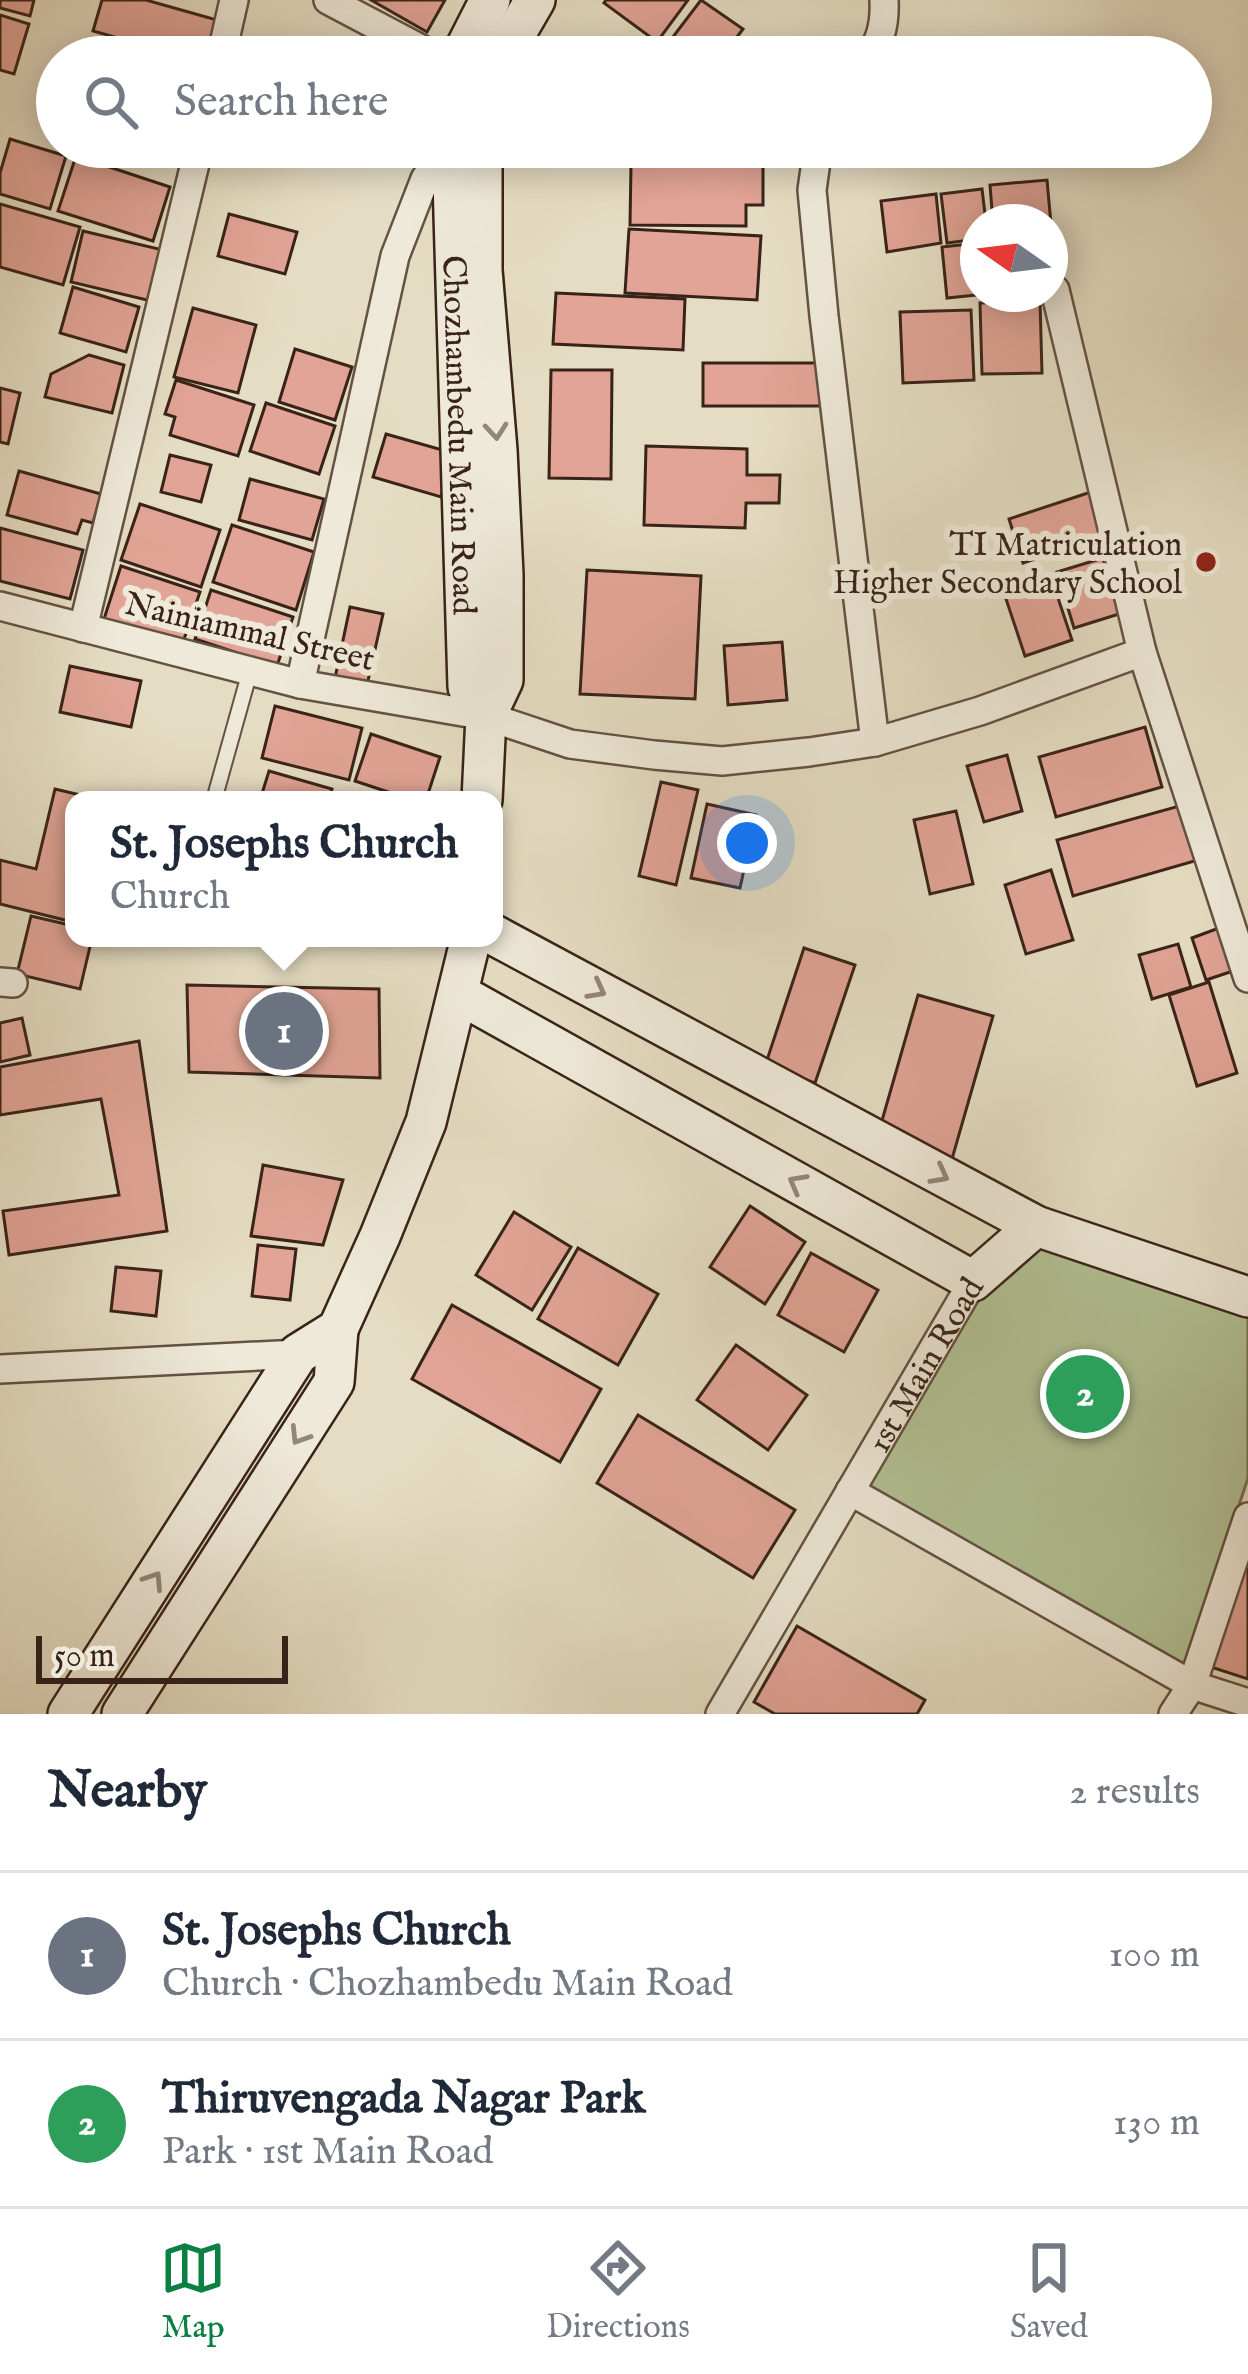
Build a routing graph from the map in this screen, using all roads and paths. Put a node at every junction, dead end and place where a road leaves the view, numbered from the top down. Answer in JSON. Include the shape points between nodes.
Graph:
{"nodes":[{"id":1,"x":234,"y":0,"type":"edge"},
{"id":2,"x":328,"y":0,"type":"edge"},
{"id":3,"x":490,"y":0,"type":"edge"},
{"id":4,"x":535,"y":0,"type":"edge"},
{"id":5,"x":884,"y":0,"type":"edge"},
{"id":6,"x":226,"y":36,"type":"edge"},
{"id":7,"x":396,"y":36,"type":"edge"},
{"id":8,"x":472,"y":36,"type":"edge"},
{"id":9,"x":514,"y":36,"type":"edge"},
{"id":10,"x":879,"y":36,"type":"edge"},
{"id":11,"x":194,"y":168,"type":"edge"},
{"id":12,"x":433,"y":168,"type":"edge"},
{"id":13,"x":450,"y":168,"type":"edge"},
{"id":14,"x":482,"y":168,"type":"edge"},
{"id":15,"x":815,"y":168,"type":"edge"},
{"id":16,"x":1060,"y":312,"type":"edge"},
{"id":17,"x":0,"y":606,"type":"edge"},
{"id":18,"x":83,"y":628,"type":"junction"},
{"id":19,"x":1142,"y":652,"type":"junction"},
{"id":20,"x":250,"y":671,"type":"junction"},
{"id":21,"x":300,"y":684,"type":"junction"},
{"id":22,"x":486,"y":716,"type":"junction"},
{"id":23,"x":875,"y":742,"type":"junction"},
{"id":24,"x":217,"y":791,"type":"edge"},
{"id":25,"x":482,"y":791,"type":"edge"},
{"id":26,"x":503,"y":940,"type":"edge"},
{"id":27,"x":469,"y":947,"type":"edge"},
{"id":28,"x":1248,"y":977,"type":"edge"},
{"id":29,"x":459,"y":994,"type":"junction"},
{"id":30,"x":1036,"y":1226,"type":"junction"},
{"id":31,"x":973,"y":1281,"type":"junction"},
{"id":32,"x":1248,"y":1298,"type":"edge"},
{"id":33,"x":338,"y":1329,"type":"junction"},
{"id":34,"x":298,"y":1354,"type":"junction"},
{"id":35,"x":0,"y":1369,"type":"edge"},
{"id":36,"x":850,"y":1492,"type":"junction"},
{"id":37,"x":1248,"y":1517,"type":"edge"},
{"id":38,"x":1192,"y":1685,"type":"junction"},
{"id":39,"x":1248,"y":1703,"type":"edge"},
{"id":40,"x":730,"y":1710,"type":"edge"},
{"id":41,"x":68,"y":1714,"type":"edge"},
{"id":42,"x":122,"y":1714,"type":"edge"},
{"id":43,"x":1173,"y":1714,"type":"edge"}],
"edges":[{"from":1,"to":6,"type":"street"},
{"from":2,"to":7,"type":"street"},
{"from":3,"to":8,"type":"street"},
{"from":4,"to":9,"type":"street"},
{"from":5,"to":10,"type":"street"},
{"from":11,"to":18,"type":"street"},
{"from":12,"to":21,"type":"street","via":[[395,256]]},
{"from":13,"to":22,"type":"street","name":"Chozhambedu Main Road","via":[[468,687]]},
{"from":14,"to":22,"type":"street","name":"Chozhambedu Main Road","one_way":true,"via":[[503,575],[503,680]]},
{"from":15,"to":23,"type":"street","via":[[820,274]]},
{"from":16,"to":19,"type":"street"},
{"from":17,"to":18,"type":"street","name":"Nainiammal Street"},
{"from":18,"to":20,"type":"street","name":"Nainiammal Street"},
{"from":19,"to":23,"type":"street","name":"Nainiammal Street"},
{"from":19,"to":28,"type":"street"},
{"from":20,"to":21,"type":"street","name":"Nainiammal Street"},
{"from":20,"to":24,"type":"lane"},
{"from":21,"to":22,"type":"street","name":"Nainiammal Street"},
{"from":22,"to":23,"type":"street","name":"Nainiammal Street","via":[[570,744],[699,759]]},
{"from":22,"to":25,"type":"street","name":"Chozhambedu Main Road"},
{"from":26,"to":30,"type":"street","one_way":true},
{"from":27,"to":29,"type":"street"},
{"from":31,"to":29,"type":"street","one_way":true},
{"from":29,"to":33,"type":"street","via":[[426,1122]]},
{"from":30,"to":31,"type":"street","name":"1st Main Road"},
{"from":30,"to":32,"type":"street"},
{"from":31,"to":36,"type":"street","name":"1st Main Road"},
{"from":33,"to":34,"type":"street"},
{"from":33,"to":42,"type":"street","one_way":true,"via":[[334,1382]]},
{"from":34,"to":35,"type":"street"},
{"from":41,"to":34,"type":"street","one_way":true},
{"from":36,"to":38,"type":"street"},
{"from":36,"to":40,"type":"street","name":"1st Main Road"},
{"from":37,"to":38,"type":"street"},
{"from":38,"to":39,"type":"street"},
{"from":38,"to":43,"type":"street"}]}
